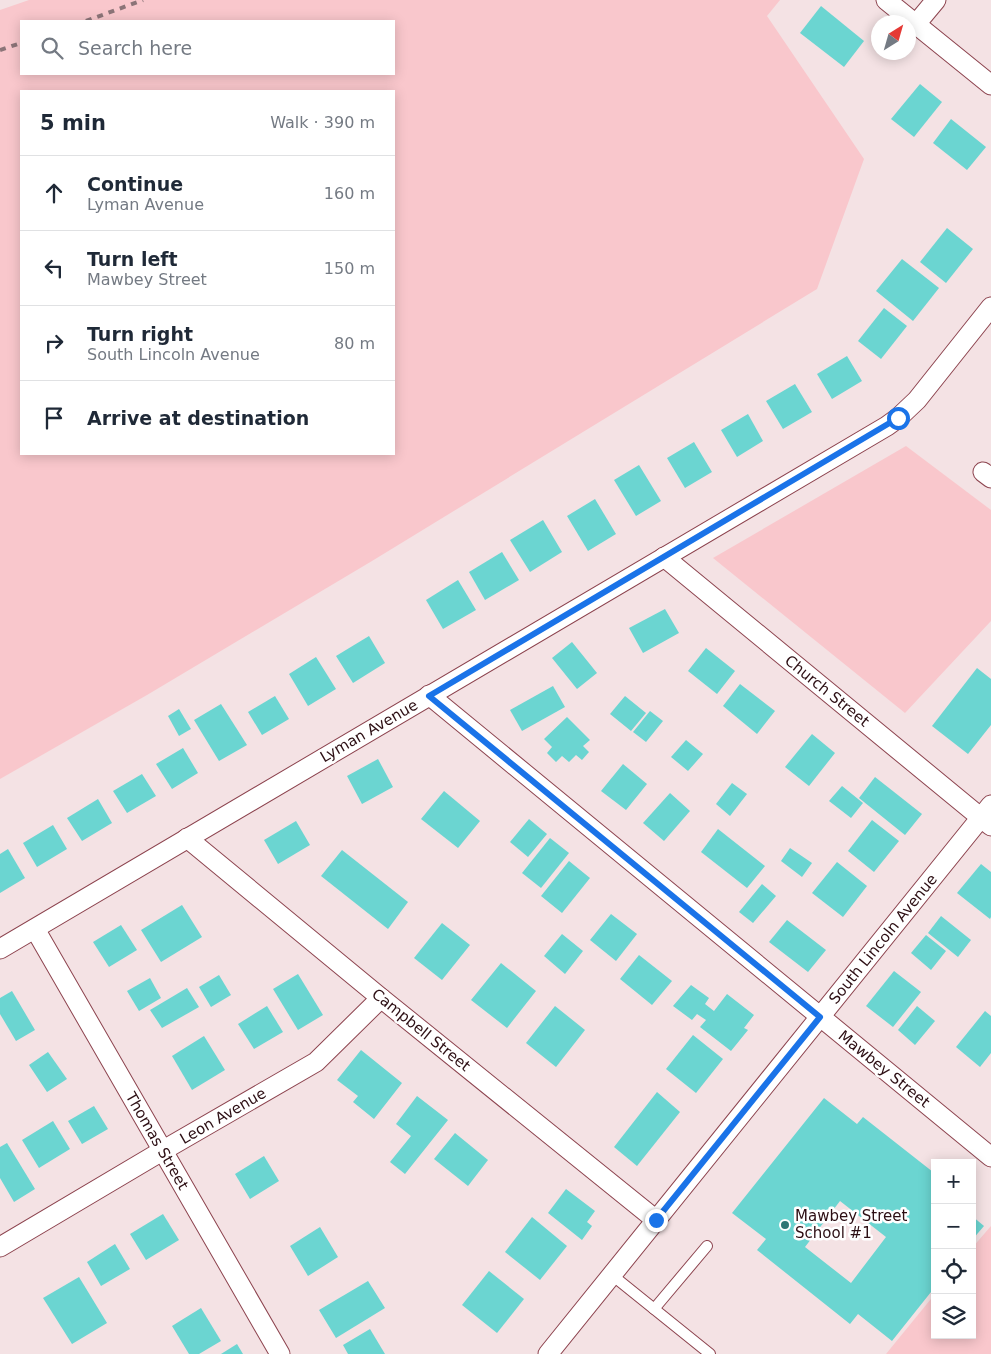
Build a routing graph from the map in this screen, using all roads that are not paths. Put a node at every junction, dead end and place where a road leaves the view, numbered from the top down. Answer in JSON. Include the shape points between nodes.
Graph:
{"nodes":[{"id":1,"x":886,"y":0,"type":"edge"},
{"id":2,"x":936,"y":0,"type":"edge"},
{"id":3,"x":905,"y":15,"type":"edge"},
{"id":4,"x":916,"y":24,"type":"joint"},
{"id":5,"x":991,"y":85,"type":"edge"},
{"id":6,"x":991,"y":307,"type":"edge"},
{"id":7,"x":664,"y":557,"type":"junction"},
{"id":8,"x":429,"y":696,"type":"junction"},
{"id":9,"x":988,"y":816,"type":"edge"},
{"id":10,"x":187,"y":838,"type":"junction"},
{"id":11,"x":35,"y":929,"type":"junction"},
{"id":12,"x":0,"y":949,"type":"edge"},
{"id":13,"x":381,"y":998,"type":"junction"},
{"id":14,"x":820,"y":1017,"type":"junction"},
{"id":15,"x":162,"y":1151,"type":"junction"},
{"id":16,"x":991,"y":1157,"type":"edge"},
{"id":17,"x":656,"y":1220,"type":"junction"},
{"id":18,"x":707,"y":1246,"type":"dead end"},
{"id":19,"x":0,"y":1247,"type":"edge"},
{"id":20,"x":612,"y":1275,"type":"junction"},
{"id":21,"x":654,"y":1309,"type":"junction"},
{"id":22,"x":280,"y":1354,"type":"edge"},
{"id":23,"x":548,"y":1354,"type":"edge"},
{"id":24,"x":710,"y":1354,"type":"edge"}],
"edges":[{"from":1,"to":3,"type":"street"},
{"from":2,"to":4,"type":"street"},
{"from":4,"to":5,"type":"street"},
{"from":6,"to":7,"type":"street","name":"Lyman Avenue","via":[[917,400],[898,418]]},
{"from":7,"to":8,"type":"street","name":"Lyman Avenue"},
{"from":7,"to":9,"type":"street","name":"Church Street"},
{"from":8,"to":10,"type":"street","name":"Lyman Avenue"},
{"from":8,"to":14,"type":"street","name":"Mawbey Street"},
{"from":9,"to":14,"type":"street","name":"South Lincoln Avenue"},
{"from":10,"to":11,"type":"street","name":"Lyman Avenue"},
{"from":10,"to":13,"type":"street","name":"Campbell Street"},
{"from":11,"to":12,"type":"street","name":"Lyman Avenue"},
{"from":11,"to":15,"type":"street","name":"Thomas Street"},
{"from":13,"to":15,"type":"street","name":"Leon Avenue","via":[[316,1062]]},
{"from":13,"to":17,"type":"street","name":"Campbell Street"},
{"from":14,"to":16,"type":"street","name":"Mawbey Street"},
{"from":14,"to":17,"type":"street","name":"South Lincoln Avenue"},
{"from":15,"to":19,"type":"street","name":"Leon Avenue"},
{"from":15,"to":22,"type":"street","name":"Thomas Street"},
{"from":17,"to":20,"type":"street","name":"South Lincoln Avenue"},
{"from":18,"to":21,"type":"lane"},
{"from":20,"to":21,"type":"lane"},
{"from":20,"to":23,"type":"street","name":"South Lincoln Avenue"},
{"from":21,"to":24,"type":"lane"}]}
